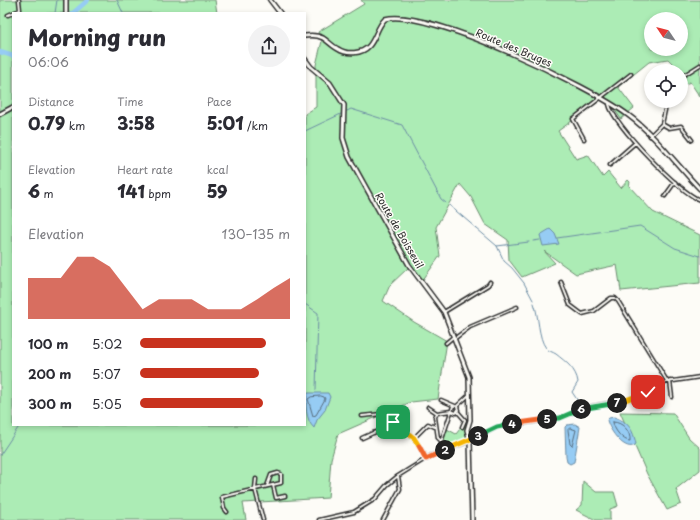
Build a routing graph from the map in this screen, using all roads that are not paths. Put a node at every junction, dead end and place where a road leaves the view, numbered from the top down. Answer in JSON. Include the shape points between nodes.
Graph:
{"nodes":[{"id":1,"x":19,"y":0,"type":"edge"},
{"id":2,"x":66,"y":0,"type":"edge"},
{"id":3,"x":270,"y":0,"type":"edge"},
{"id":4,"x":15,"y":12,"type":"edge"},
{"id":5,"x":66,"y":12,"type":"edge"},
{"id":6,"x":279,"y":12,"type":"edge"},
{"id":7,"x":12,"y":13,"type":"edge"},
{"id":8,"x":8,"y":15,"type":"dead end"},
{"id":9,"x":306,"y":36,"type":"edge"},
{"id":10,"x":306,"y":60,"type":"edge"},
{"id":11,"x":700,"y":65,"type":"edge"},
{"id":12,"x":688,"y":73,"type":"edge"},
{"id":13,"x":631,"y":74,"type":"dead end"},
{"id":14,"x":601,"y":98,"type":"junction"},
{"id":15,"x":610,"y":103,"type":"junction"},
{"id":16,"x":12,"y":108,"type":"edge"},
{"id":17,"x":665,"y":108,"type":"edge"},
{"id":18,"x":0,"y":114,"type":"edge"},
{"id":19,"x":662,"y":124,"type":"junction"},
{"id":20,"x":649,"y":135,"type":"junction"},
{"id":21,"x":584,"y":139,"type":"dead end"},
{"id":22,"x":692,"y":140,"type":"dead end"},
{"id":23,"x":635,"y":143,"type":"junction"},
{"id":24,"x":610,"y":165,"type":"dead end"},
{"id":25,"x":675,"y":182,"type":"junction"},
{"id":26,"x":700,"y":189,"type":"edge"},
{"id":27,"x":665,"y":196,"type":"dead end"},
{"id":28,"x":700,"y":200,"type":"edge"},
{"id":29,"x":490,"y":282,"type":"dead end"},
{"id":30,"x":561,"y":282,"type":"dead end"},
{"id":31,"x":517,"y":307,"type":"dead end"},
{"id":32,"x":444,"y":312,"type":"junction"},
{"id":33,"x":454,"y":338,"type":"junction"},
{"id":34,"x":446,"y":342,"type":"dead end"},
{"id":35,"x":700,"y":377,"type":"edge"},
{"id":36,"x":669,"y":381,"type":"junction"},
{"id":37,"x":470,"y":394,"type":"junction"},
{"id":38,"x":672,"y":397,"type":"dead end"},
{"id":39,"x":441,"y":400,"type":"dead end"},
{"id":40,"x":453,"y":406,"type":"junction"},
{"id":41,"x":457,"y":406,"type":"junction"},
{"id":42,"x":428,"y":407,"type":"dead end"},
{"id":43,"x":451,"y":411,"type":"junction"},
{"id":44,"x":457,"y":411,"type":"junction"},
{"id":45,"x":437,"y":414,"type":"junction"},
{"id":46,"x":362,"y":416,"type":"dead end"},
{"id":47,"x":470,"y":418,"type":"junction"},
{"id":48,"x":465,"y":420,"type":"junction"},
{"id":49,"x":398,"y":426,"type":"junction"},
{"id":50,"x":436,"y":427,"type":"junction"},
{"id":51,"x":462,"y":427,"type":"dead end"},
{"id":52,"x":362,"y":438,"type":"dead end"},
{"id":53,"x":414,"y":438,"type":"junction"},
{"id":54,"x":470,"y":441,"type":"junction"},
{"id":55,"x":441,"y":442,"type":"junction"},
{"id":56,"x":449,"y":448,"type":"junction"},
{"id":57,"x":426,"y":459,"type":"junction"},
{"id":58,"x":398,"y":476,"type":"junction"},
{"id":59,"x":256,"y":479,"type":"dead end"},
{"id":60,"x":273,"y":485,"type":"junction"},
{"id":61,"x":266,"y":486,"type":"junction"},
{"id":62,"x":255,"y":489,"type":"junction"},
{"id":63,"x":285,"y":496,"type":"dead end"},
{"id":64,"x":227,"y":512,"type":"dead end"},
{"id":65,"x":263,"y":520,"type":"edge"},
{"id":66,"x":319,"y":520,"type":"edge"},
{"id":67,"x":383,"y":520,"type":"edge"},
{"id":68,"x":472,"y":520,"type":"edge"}],
"edges":[{"from":1,"to":4,"type":"street","via":[[20,10]]},
{"from":2,"to":5,"type":"main road"},
{"from":3,"to":6,"type":"main road"},
{"from":7,"to":8,"type":"street"},
{"from":9,"to":14,"type":"main road","name":"Route des Bruges","via":[[319,36],[342,52],[352,53],[368,47],[384,20],[409,18],[468,36],[546,68]]},
{"from":10,"to":32,"type":"main road","name":"Route de Boisseuil","via":[[330,83],[342,100],[346,110],[343,138],[349,157],[409,265]]},
{"from":11,"to":12,"type":"street"},
{"from":13,"to":14,"type":"street"},
{"from":14,"to":15,"type":"main road","name":"Route des Bruges"},
{"from":14,"to":21,"type":"street","via":[[573,119]]},
{"from":15,"to":20,"type":"main road","name":"Route des Bruges","via":[[628,115]]},
{"from":15,"to":23,"type":"street"},
{"from":16,"to":18,"type":"main road"},
{"from":17,"to":19,"type":"street"},
{"from":19,"to":20,"type":"street"},
{"from":19,"to":22,"type":"street","via":[[669,128],[681,126]]},
{"from":20,"to":26,"type":"main road","name":"Route des Bruges"},
{"from":23,"to":24,"type":"street"},
{"from":23,"to":25,"type":"street"},
{"from":25,"to":27,"type":"street"},
{"from":25,"to":28,"type":"street"},
{"from":29,"to":32,"type":"street"},
{"from":30,"to":36,"type":"street","via":[[570,305],[582,314],[594,311],[611,298],[615,298]]},
{"from":31,"to":33,"type":"street","via":[[470,327]]},
{"from":32,"to":33,"type":"main road","name":"Route de Boisseuil"},
{"from":33,"to":34,"type":"street"},
{"from":33,"to":37,"type":"main road","name":"Route de Boisseuil","via":[[469,377]]},
{"from":35,"to":36,"type":"street"},
{"from":36,"to":38,"type":"street"},
{"from":36,"to":54,"type":"street","via":[[627,400],[583,409],[560,418],[497,427]]},
{"from":37,"to":41,"type":"street"},
{"from":37,"to":47,"type":"main road","name":"Route de Boisseuil"},
{"from":39,"to":40,"type":"street"},
{"from":40,"to":41,"type":"street"},
{"from":40,"to":43,"type":"street"},
{"from":41,"to":44,"type":"street"},
{"from":42,"to":45,"type":"street"},
{"from":43,"to":44,"type":"street"},
{"from":43,"to":45,"type":"street"},
{"from":43,"to":55,"type":"street"},
{"from":44,"to":48,"type":"street"},
{"from":45,"to":50,"type":"street"},
{"from":46,"to":49,"type":"street","via":[[382,414]]},
{"from":47,"to":48,"type":"street"},
{"from":47,"to":54,"type":"main road","name":"Route de Boisseuil","via":[[467,430]]},
{"from":48,"to":51,"type":"street"},
{"from":49,"to":52,"type":"street"},
{"from":49,"to":53,"type":"street"},
{"from":50,"to":53,"type":"street","via":[[428,424]]},
{"from":50,"to":55,"type":"street"},
{"from":53,"to":57,"type":"street"},
{"from":54,"to":56,"type":"street"},
{"from":54,"to":68,"type":"main road","name":"Route de Boisseuil"},
{"from":55,"to":56,"type":"street"},
{"from":56,"to":57,"type":"street"},
{"from":57,"to":58,"type":"street"},
{"from":58,"to":66,"type":"street","via":[[387,484],[375,499],[361,508]]},
{"from":58,"to":67,"type":"street","via":[[400,489]]},
{"from":59,"to":62,"type":"street"},
{"from":60,"to":61,"type":"street"},
{"from":60,"to":61,"type":"street","via":[[281,483],[281,474],[269,477]]},
{"from":60,"to":63,"type":"street","via":[[276,498]]},
{"from":61,"to":62,"type":"street"},
{"from":62,"to":64,"type":"street","via":[[222,497]]},
{"from":62,"to":65,"type":"street"}]}
